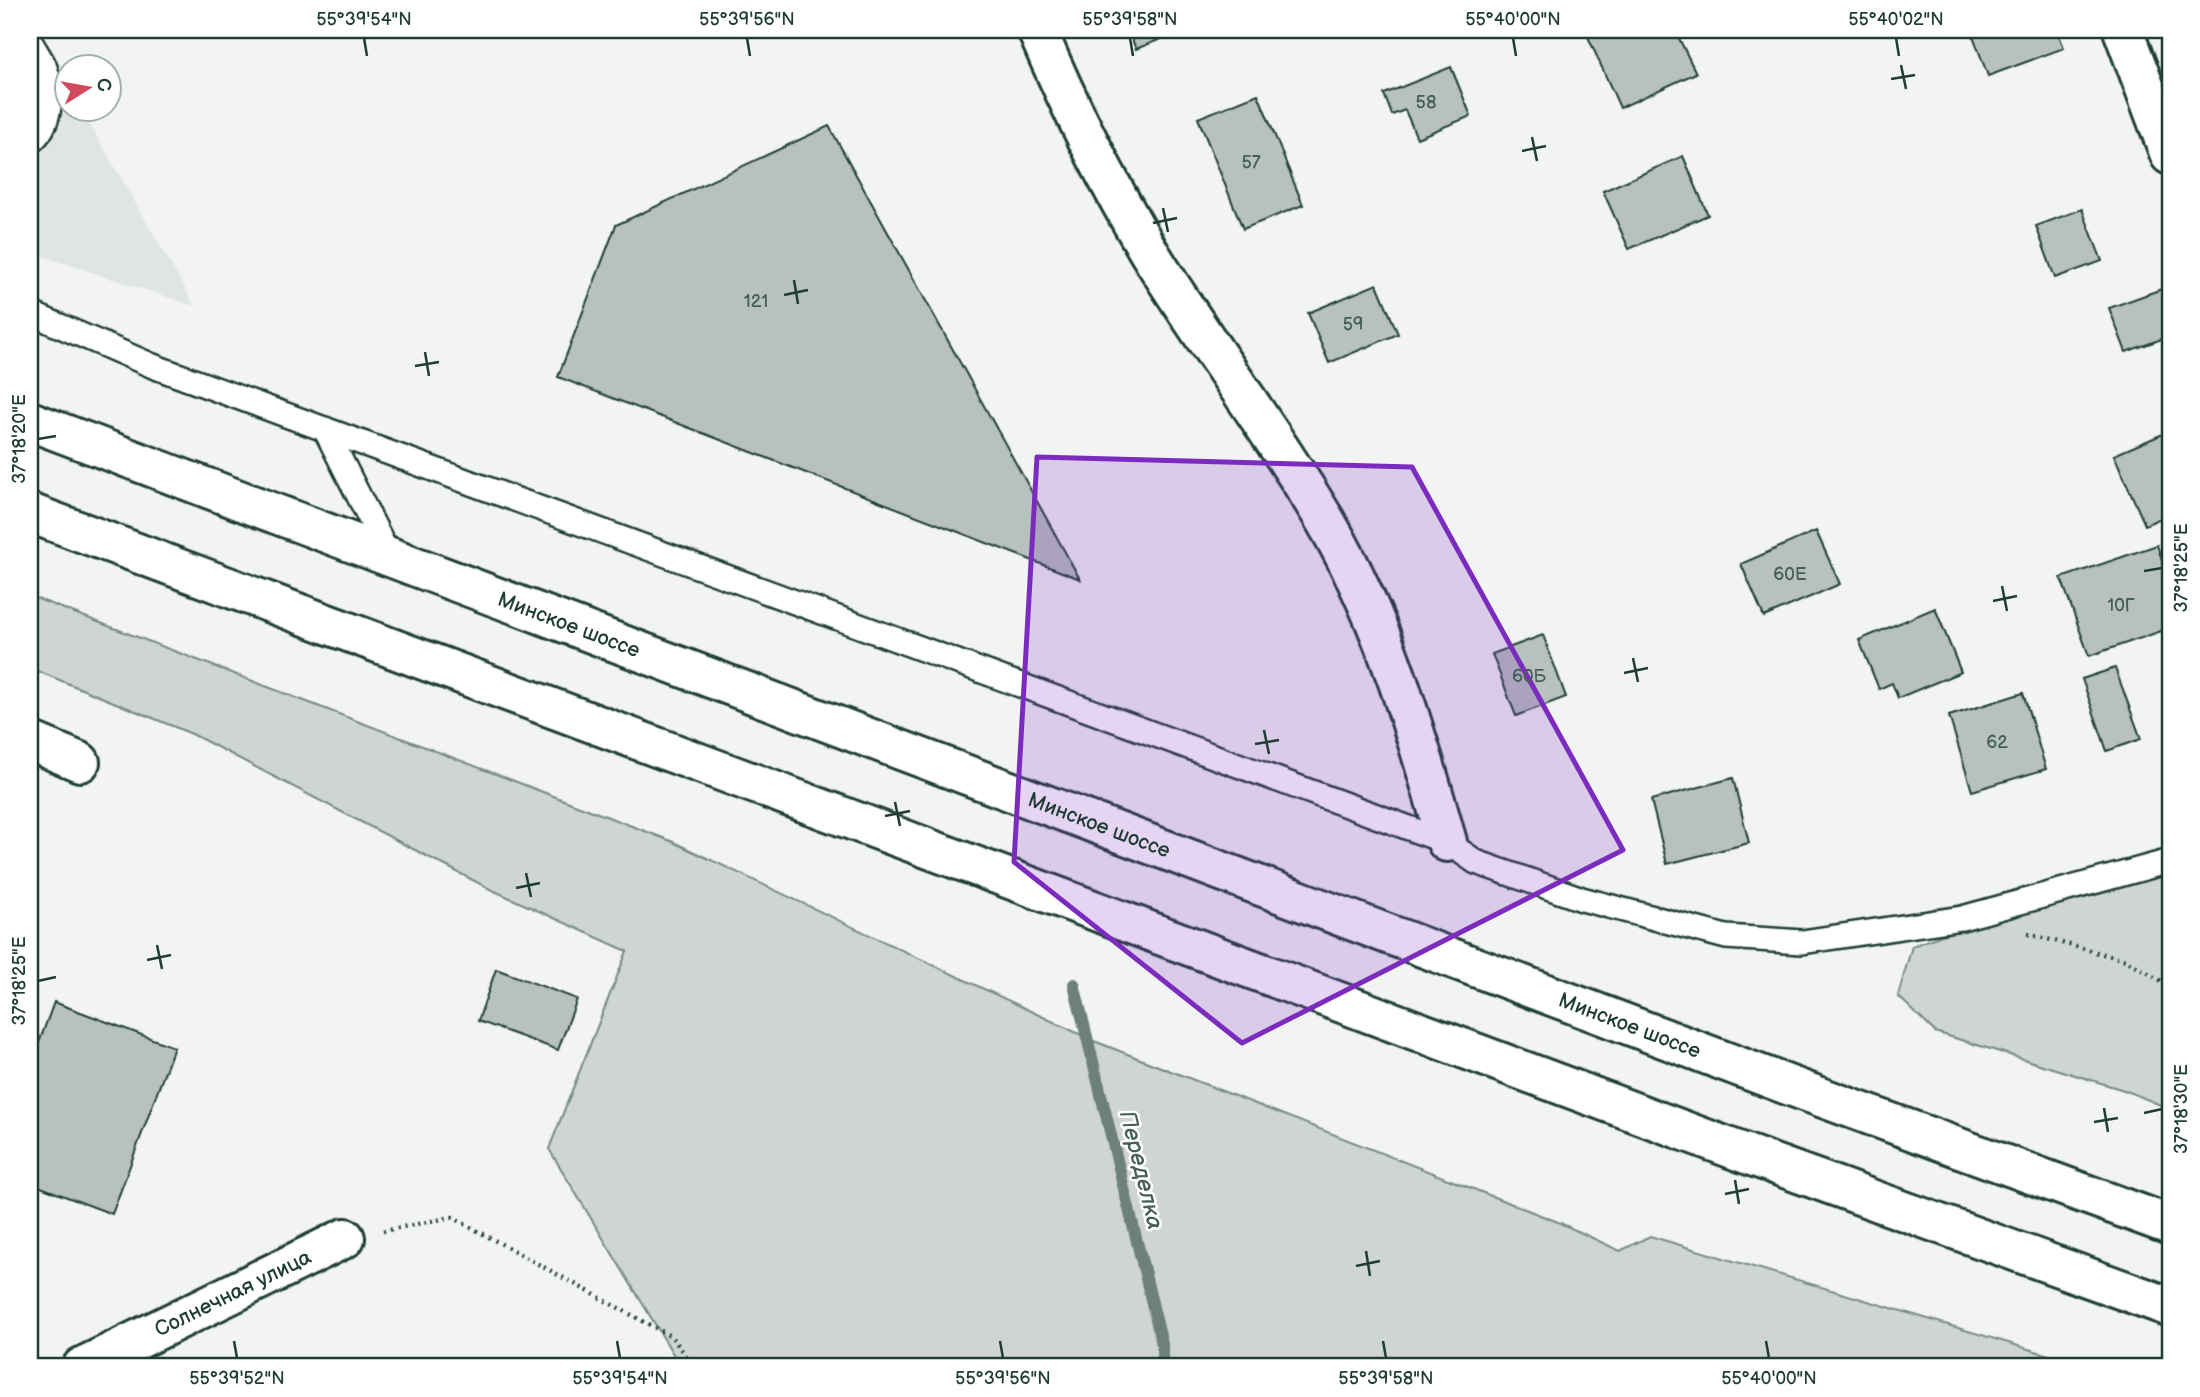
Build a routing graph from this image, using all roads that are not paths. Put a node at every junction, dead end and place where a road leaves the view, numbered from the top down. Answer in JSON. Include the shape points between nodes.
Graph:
{"nodes":[{"id":1,"x":1037,"y":30,"type":"edge"},
{"id":2,"x":2123,"y":30,"type":"edge"},
{"id":3,"x":30,"y":41,"type":"edge"},
{"id":4,"x":30,"y":142,"type":"edge"},
{"id":5,"x":2170,"y":155,"type":"edge"},
{"id":6,"x":30,"y":313,"type":"edge"},
{"id":7,"x":30,"y":421,"type":"edge"},
{"id":8,"x":325,"y":429,"type":"junction"},
{"id":9,"x":30,"y":513,"type":"edge"},
{"id":10,"x":390,"y":558,"type":"junction"},
{"id":11,"x":30,"y":741,"type":"edge"},
{"id":12,"x":80,"y":762,"type":"dead end"},
{"id":13,"x":1447,"y":842,"type":"junction"},
{"id":14,"x":2170,"y":861,"type":"edge"},
{"id":15,"x":2170,"y":1225,"type":"edge"},
{"id":16,"x":345,"y":1238,"type":"road end"},
{"id":17,"x":2170,"y":1307,"type":"edge"},
{"id":18,"x":82,"y":1367,"type":"edge"}],
"edges":[{"from":1,"to":13,"type":"main road","via":[[1091,146],[1149,251],[1327,523],[1374,617],[1418,740]]},
{"from":2,"to":5,"type":"main road"},
{"from":3,"to":4,"type":"lane","via":[[44,66],[49,109]]},
{"from":6,"to":8,"type":"lane","via":[[153,366]]},
{"from":7,"to":10,"type":"main road","name":"Минское шоссе"},
{"from":8,"to":10,"type":"lane"},
{"from":8,"to":13,"type":"lane"},
{"from":9,"to":17,"type":"main road","via":[[1736,1150]]},
{"from":10,"to":15,"type":"main road","name":"Минское шоссе"},
{"from":11,"to":12,"type":"main road"},
{"from":13,"to":14,"type":"lane","via":[[1476,862],[1582,899],[1726,937],[1802,942],[1962,918]]},
{"from":16,"to":18,"type":"main road","name":"Солнечная улица"}]}
